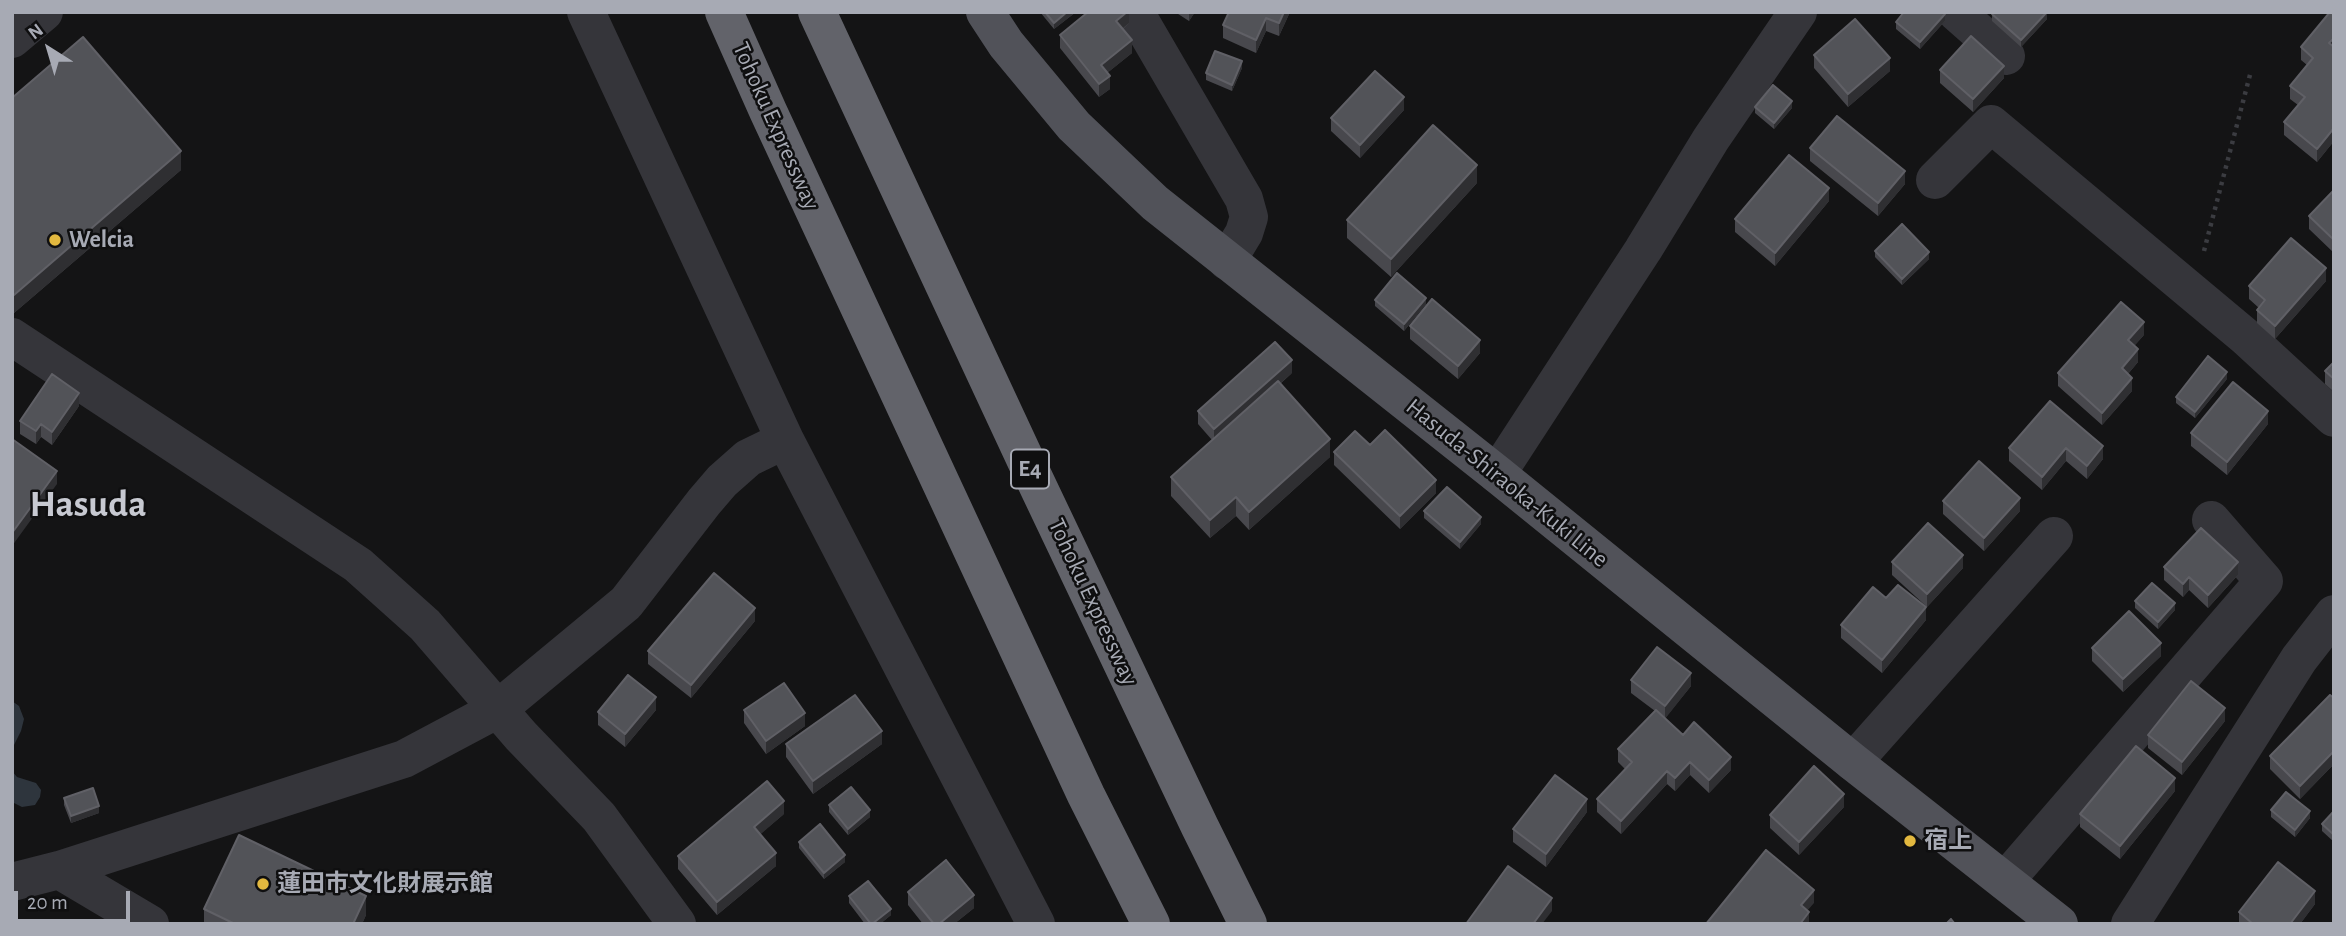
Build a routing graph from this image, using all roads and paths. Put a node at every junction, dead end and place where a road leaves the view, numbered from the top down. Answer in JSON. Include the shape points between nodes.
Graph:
{"nodes":[{"id":1,"x":44,"y":12,"type":"edge"},
{"id":2,"x":586,"y":12,"type":"edge"},
{"id":3,"x":724,"y":12,"type":"edge"},
{"id":4,"x":817,"y":12,"type":"edge"},
{"id":5,"x":985,"y":12,"type":"edge"},
{"id":6,"x":1135,"y":12,"type":"edge"},
{"id":7,"x":1798,"y":12,"type":"edge"},
{"id":8,"x":1956,"y":12,"type":"edge"},
{"id":9,"x":12,"y":38,"type":"edge"},
{"id":10,"x":2006,"y":57,"type":"dead end"},
{"id":11,"x":2251,"y":71,"type":"dead end"},
{"id":12,"x":1935,"y":180,"type":"dead end"},
{"id":13,"x":1227,"y":261,"type":"junction"},
{"id":14,"x":2193,"y":292,"type":"junction"},
{"id":15,"x":12,"y":337,"type":"edge"},
{"id":16,"x":2334,"y":418,"type":"edge"},
{"id":17,"x":785,"y":440,"type":"junction"},
{"id":18,"x":1497,"y":474,"type":"junction"},
{"id":19,"x":2211,"y":520,"type":"dead end"},
{"id":20,"x":2054,"y":536,"type":"dead end"},
{"id":21,"x":2334,"y":614,"type":"edge"},
{"id":22,"x":498,"y":709,"type":"junction"},
{"id":23,"x":1853,"y":762,"type":"junction"},
{"id":24,"x":59,"y":870,"type":"junction"},
{"id":25,"x":2005,"y":881,"type":"junction"},
{"id":26,"x":12,"y":882,"type":"edge"},
{"id":27,"x":150,"y":924,"type":"edge"},
{"id":28,"x":677,"y":924,"type":"edge"},
{"id":29,"x":1036,"y":924,"type":"edge"},
{"id":30,"x":1151,"y":924,"type":"edge"},
{"id":31,"x":1248,"y":924,"type":"edge"},
{"id":32,"x":2060,"y":924,"type":"edge"},
{"id":33,"x":2130,"y":924,"type":"edge"}],
"edges":[{"from":1,"to":9,"type":"street"},
{"from":2,"to":17,"type":"street"},
{"from":3,"to":30,"type":"highway","name":"Tohoku Expressway","via":[[1086,795]]},
{"from":4,"to":31,"type":"highway","name":"Tohoku Expressway","number":"E4"},
{"from":5,"to":13,"type":"main road","name":"Hasuda-Shiraoka-Kuki Line","via":[[1074,126],[1146,195]]},
{"from":6,"to":13,"type":"street","via":[[1244,199],[1250,217]]},
{"from":7,"to":18,"type":"street","via":[[1711,139]]},
{"from":8,"to":10,"type":"street"},
{"from":11,"to":14,"type":"path"},
{"from":12,"to":14,"type":"street","via":[[1991,124]]},
{"from":13,"to":18,"type":"main road","name":"Hasuda-Shiraoka-Kuki Line"},
{"from":14,"to":16,"type":"street"},
{"from":15,"to":22,"type":"street","via":[[358,565],[425,625]]},
{"from":17,"to":22,"type":"street","via":[[748,458],[722,481],[626,603]]},
{"from":17,"to":29,"type":"street"},
{"from":18,"to":23,"type":"main road","name":"Hasuda-Shiraoka-Kuki Line"},
{"from":19,"to":25,"type":"street","via":[[2264,581]]},
{"from":20,"to":23,"type":"street"},
{"from":21,"to":33,"type":"street","via":[[2299,659]]},
{"from":22,"to":24,"type":"street","via":[[404,759]]},
{"from":22,"to":28,"type":"street","via":[[599,817]]},
{"from":23,"to":25,"type":"main road","name":"Hasuda-Shiraoka-Kuki Line"},
{"from":24,"to":26,"type":"street"},
{"from":24,"to":27,"type":"street"},
{"from":25,"to":32,"type":"main road","name":"Hasuda-Shiraoka-Kuki Line"}]}
